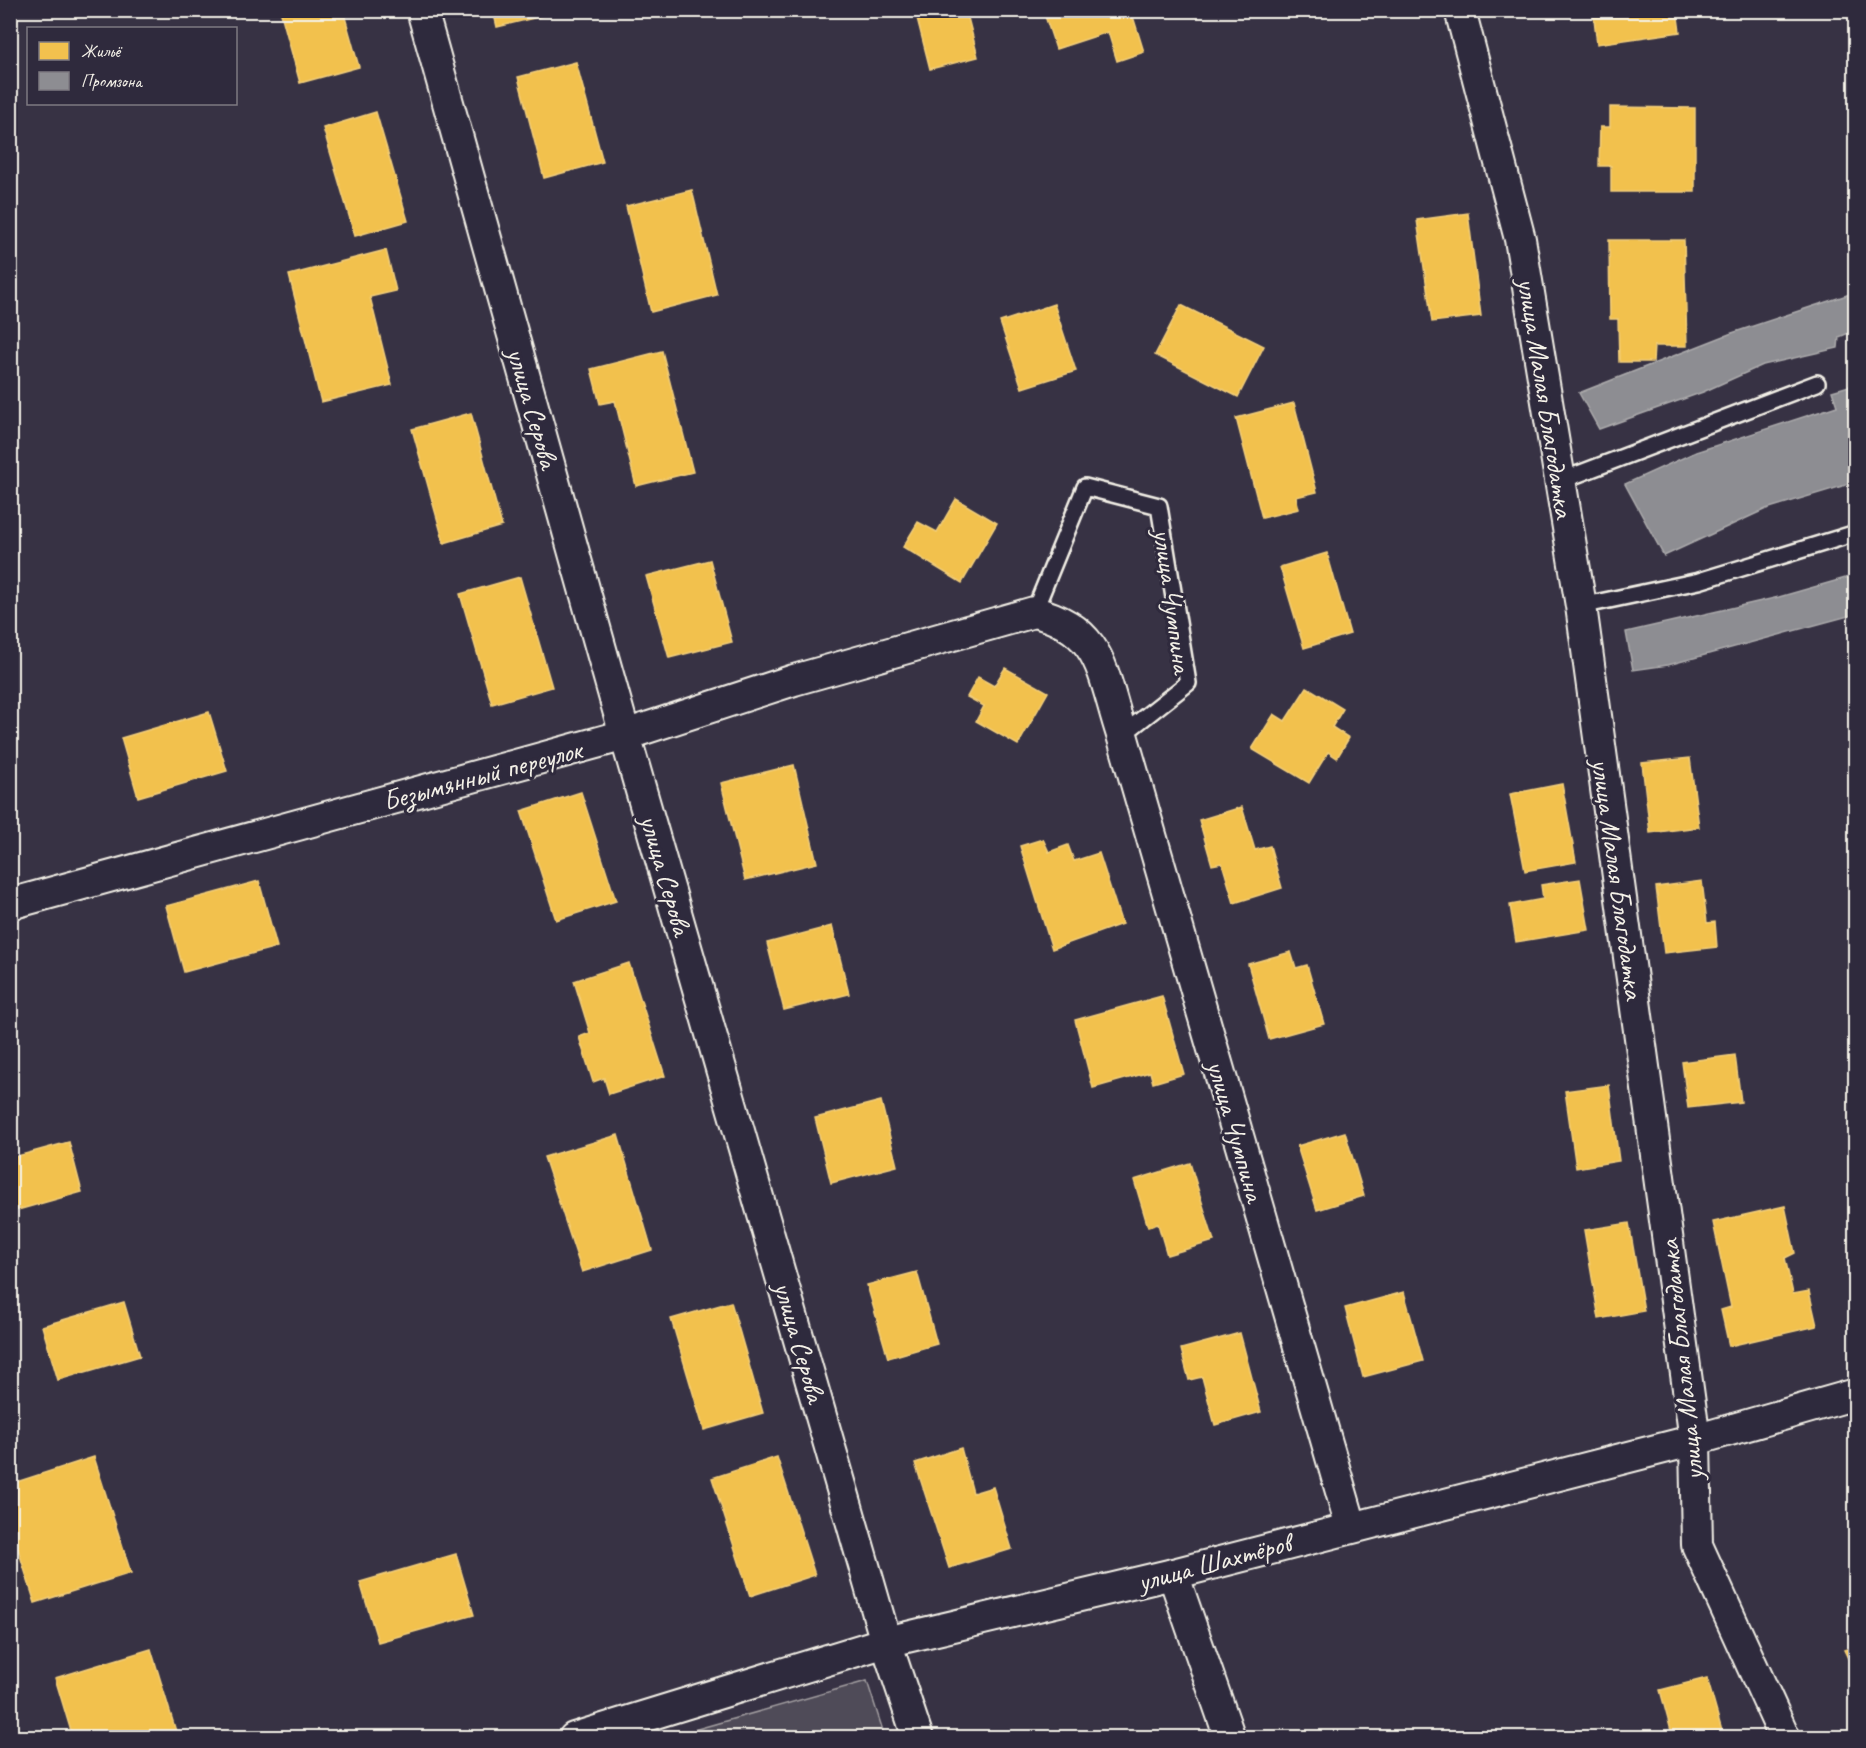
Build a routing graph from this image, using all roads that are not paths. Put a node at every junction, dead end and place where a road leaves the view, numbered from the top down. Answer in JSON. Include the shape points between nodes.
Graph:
{"nodes":[{"id":1,"x":422,"y":10,"type":"edge"},
{"id":2,"x":1460,"y":10,"type":"edge"},
{"id":3,"x":1817,"y":382,"type":"dead end"},
{"id":4,"x":1560,"y":481,"type":"junction"},
{"id":5,"x":1856,"y":533,"type":"edge"},
{"id":6,"x":1581,"y":606,"type":"junction"},
{"id":7,"x":1034,"y":612,"type":"junction"},
{"id":8,"x":625,"y":735,"type":"junction"},
{"id":9,"x":1122,"y":735,"type":"junction"},
{"id":10,"x":10,"y":904,"type":"edge"},
{"id":11,"x":1856,"y":1394,"type":"edge"},
{"id":12,"x":1695,"y":1440,"type":"junction"},
{"id":13,"x":1351,"y":1526,"type":"junction"},
{"id":14,"x":1173,"y":1574,"type":"junction"},
{"id":15,"x":886,"y":1642,"type":"junction"},
{"id":16,"x":574,"y":1737,"type":"edge"},
{"id":17,"x":918,"y":1737,"type":"edge"},
{"id":18,"x":1230,"y":1737,"type":"edge"},
{"id":19,"x":1785,"y":1737,"type":"edge"}],
"edges":[{"from":1,"to":8,"type":"street","name":"улица Серова"},
{"from":2,"to":4,"type":"street","name":"улица Малая Благодатка","via":[[1520,239]]},
{"from":3,"to":4,"type":"lane"},
{"from":4,"to":6,"type":"street","name":"улица Малая Благодатка"},
{"from":5,"to":6,"type":"lane","via":[[1699,581]]},
{"from":6,"to":12,"type":"street","name":"улица Малая Благодатка"},
{"from":7,"to":8,"type":"street","name":"Безымянный переулок","via":[[794,680]]},
{"from":7,"to":9,"type":"street","name":"улица Чумпина","via":[[1070,625],[1094,650]]},
{"from":7,"to":9,"type":"lane","name":"улица Чумпина","via":[[1085,487],[1159,506],[1188,683]]},
{"from":8,"to":10,"type":"street","name":"Безымянный переулок"},
{"from":8,"to":15,"type":"street","name":"улица Серова"},
{"from":9,"to":13,"type":"street","name":"улица Чумпина"},
{"from":11,"to":12,"type":"street","name":"улица Шахтёров"},
{"from":12,"to":13,"type":"street","name":"улица Шахтёров"},
{"from":12,"to":19,"type":"street","name":"улица Малая Благодатка","via":[[1697,1545]]},
{"from":13,"to":14,"type":"street","name":"улица Шахтёров"},
{"from":14,"to":15,"type":"street","name":"улица Шахтёров"},
{"from":14,"to":18,"type":"street"},
{"from":15,"to":16,"type":"street","name":"улица Шахтёров"},
{"from":15,"to":17,"type":"street","name":"улица Серова"}]}
